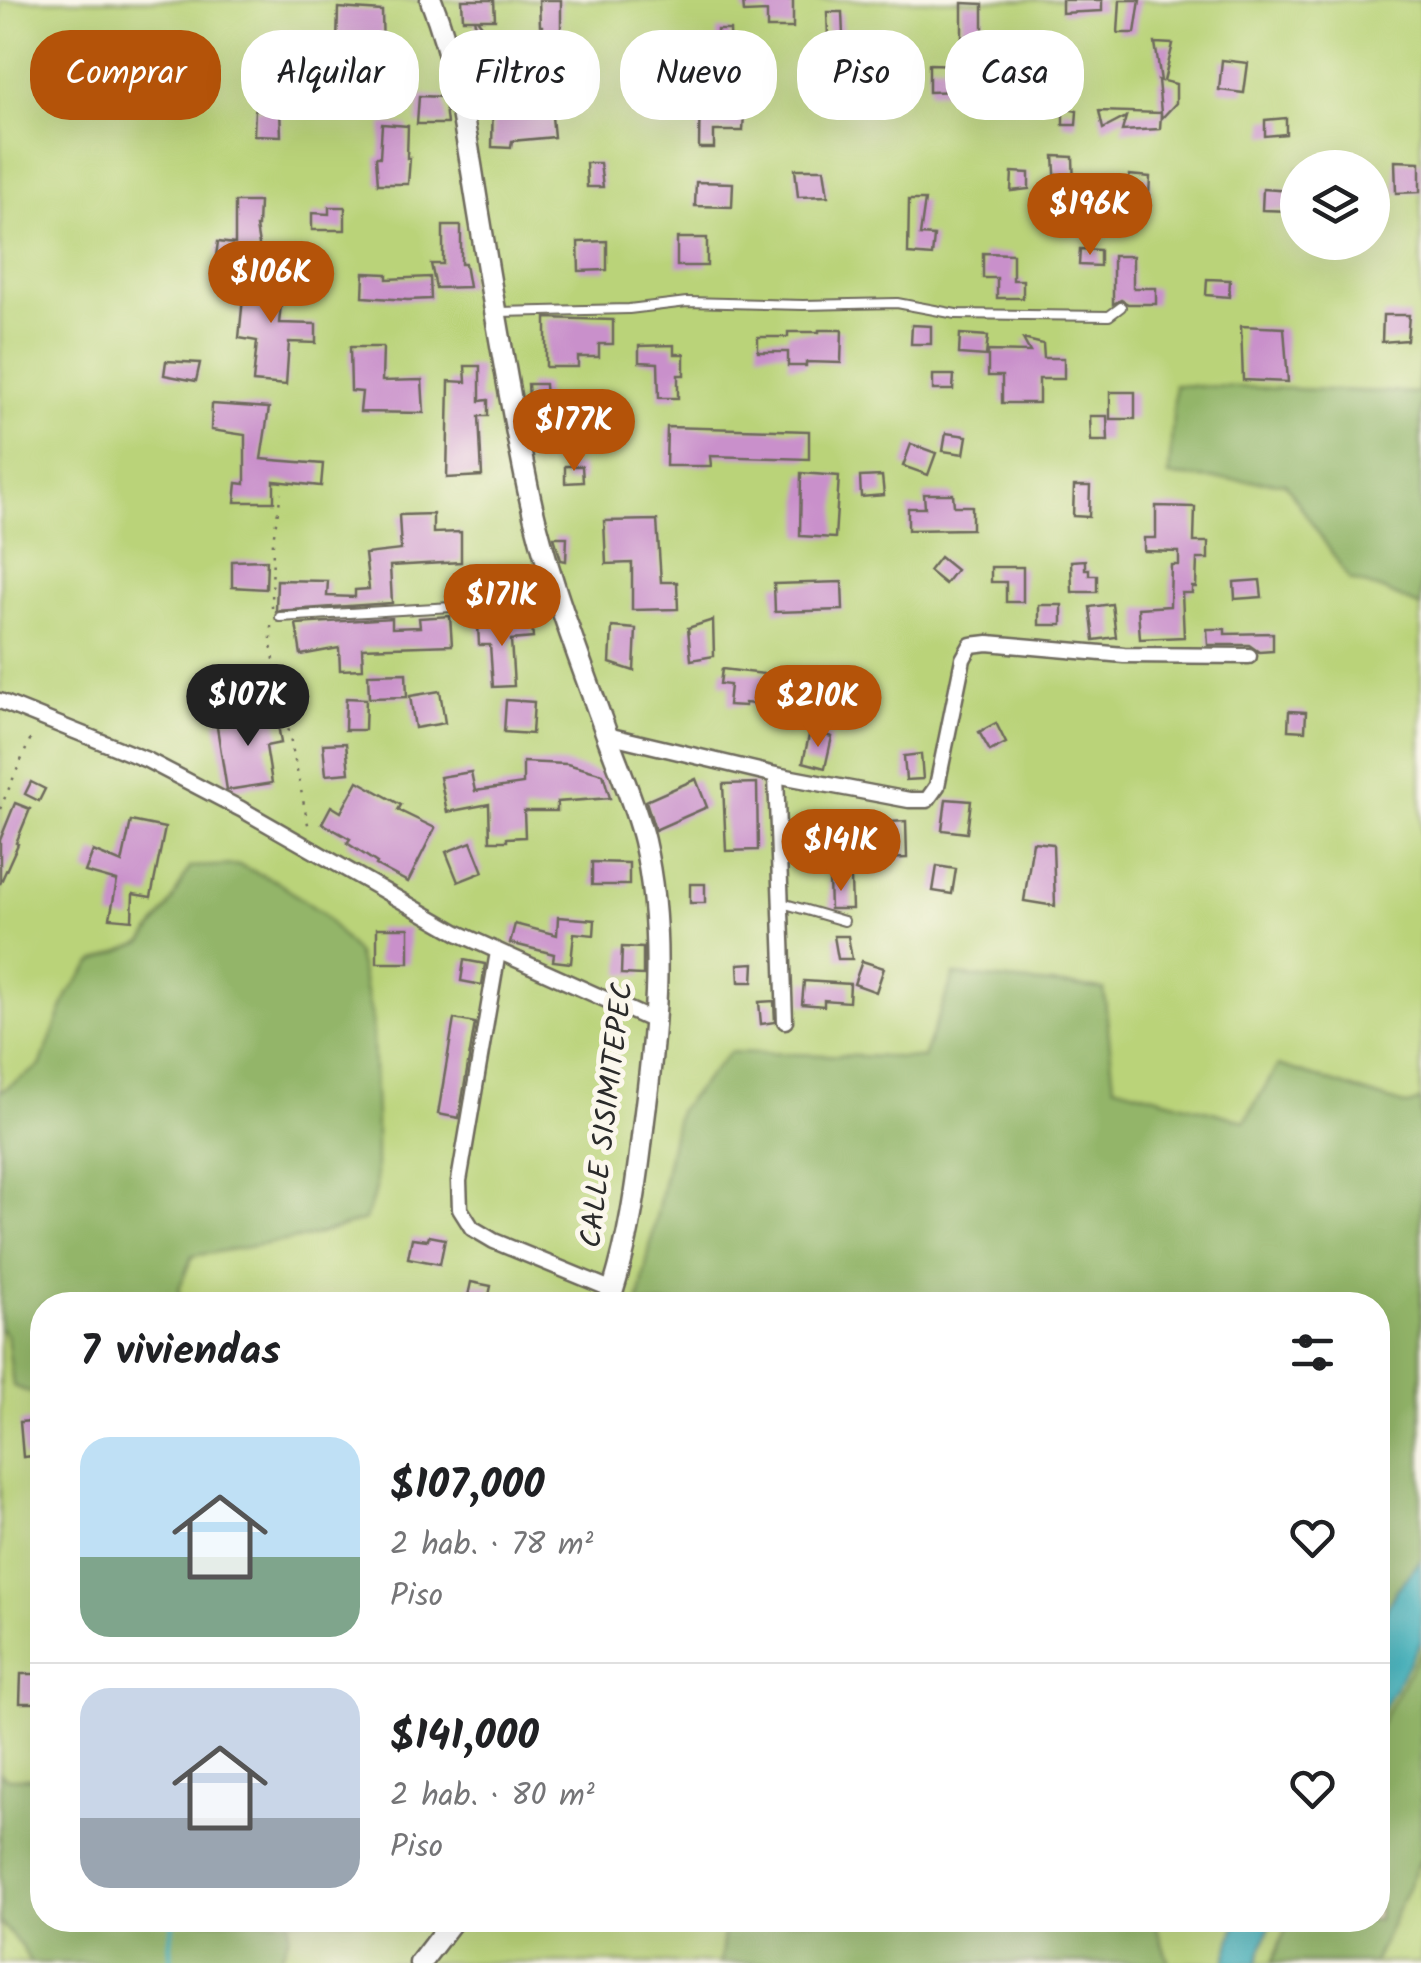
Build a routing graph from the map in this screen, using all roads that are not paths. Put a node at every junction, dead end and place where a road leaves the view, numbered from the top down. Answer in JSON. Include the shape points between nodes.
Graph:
{"nodes":[{"id":1,"x":431,"y":0,"type":"edge"},
{"id":2,"x":1121,"y":307,"type":"dead end"},
{"id":3,"x":495,"y":312,"type":"junction"},
{"id":4,"x":560,"y":601,"type":"junction"},
{"id":5,"x":280,"y":617,"type":"dead end"},
{"id":6,"x":1249,"y":656,"type":"dead end"},
{"id":7,"x":0,"y":702,"type":"edge"},
{"id":8,"x":607,"y":736,"type":"junction"},
{"id":9,"x":776,"y":774,"type":"junction"},
{"id":10,"x":778,"y":849,"type":"junction"},
{"id":11,"x":848,"y":868,"type":"dead end"},
{"id":12,"x":782,"y":902,"type":"junction"},
{"id":13,"x":844,"y":921,"type":"dead end"},
{"id":14,"x":498,"y":952,"type":"junction"},
{"id":15,"x":785,"y":1021,"type":"dead end"},
{"id":16,"x":656,"y":1022,"type":"junction"},
{"id":17,"x":599,"y":1292,"type":"edge"},
{"id":18,"x":613,"y":1292,"type":"edge"},
{"id":19,"x":444,"y":1932,"type":"edge"},
{"id":20,"x":420,"y":1963,"type":"edge"}],
"edges":[{"from":1,"to":3,"type":"street","name":"CALLE SISIMITEPEC","via":[[461,105]]},
{"from":2,"to":3,"type":"lane","via":[[1108,316],[956,314],[896,303],[688,302]]},
{"from":3,"to":4,"type":"street","name":"CALLE SISIMITEPEC","via":[[529,494]]},
{"from":4,"to":5,"type":"lane"},
{"from":4,"to":8,"type":"street","name":"CALLE SISIMITEPEC"},
{"from":6,"to":9,"type":"street","via":[[972,646],[962,659],[937,786],[927,800]]},
{"from":7,"to":14,"type":"street","via":[[147,760]]},
{"from":8,"to":9,"type":"street"},
{"from":8,"to":16,"type":"street","name":"CALLE SISIMITEPEC","via":[[649,874]]},
{"from":9,"to":10,"type":"street"},
{"from":10,"to":11,"type":"lane"},
{"from":10,"to":12,"type":"street"},
{"from":12,"to":13,"type":"lane"},
{"from":12,"to":15,"type":"street"},
{"from":14,"to":16,"type":"street"},
{"from":14,"to":17,"type":"street","via":[[459,1180],[460,1209],[472,1228]]},
{"from":16,"to":18,"type":"street","name":"CALLE SISIMITEPEC","via":[[634,1200]]},
{"from":19,"to":20,"type":"street"}]}
